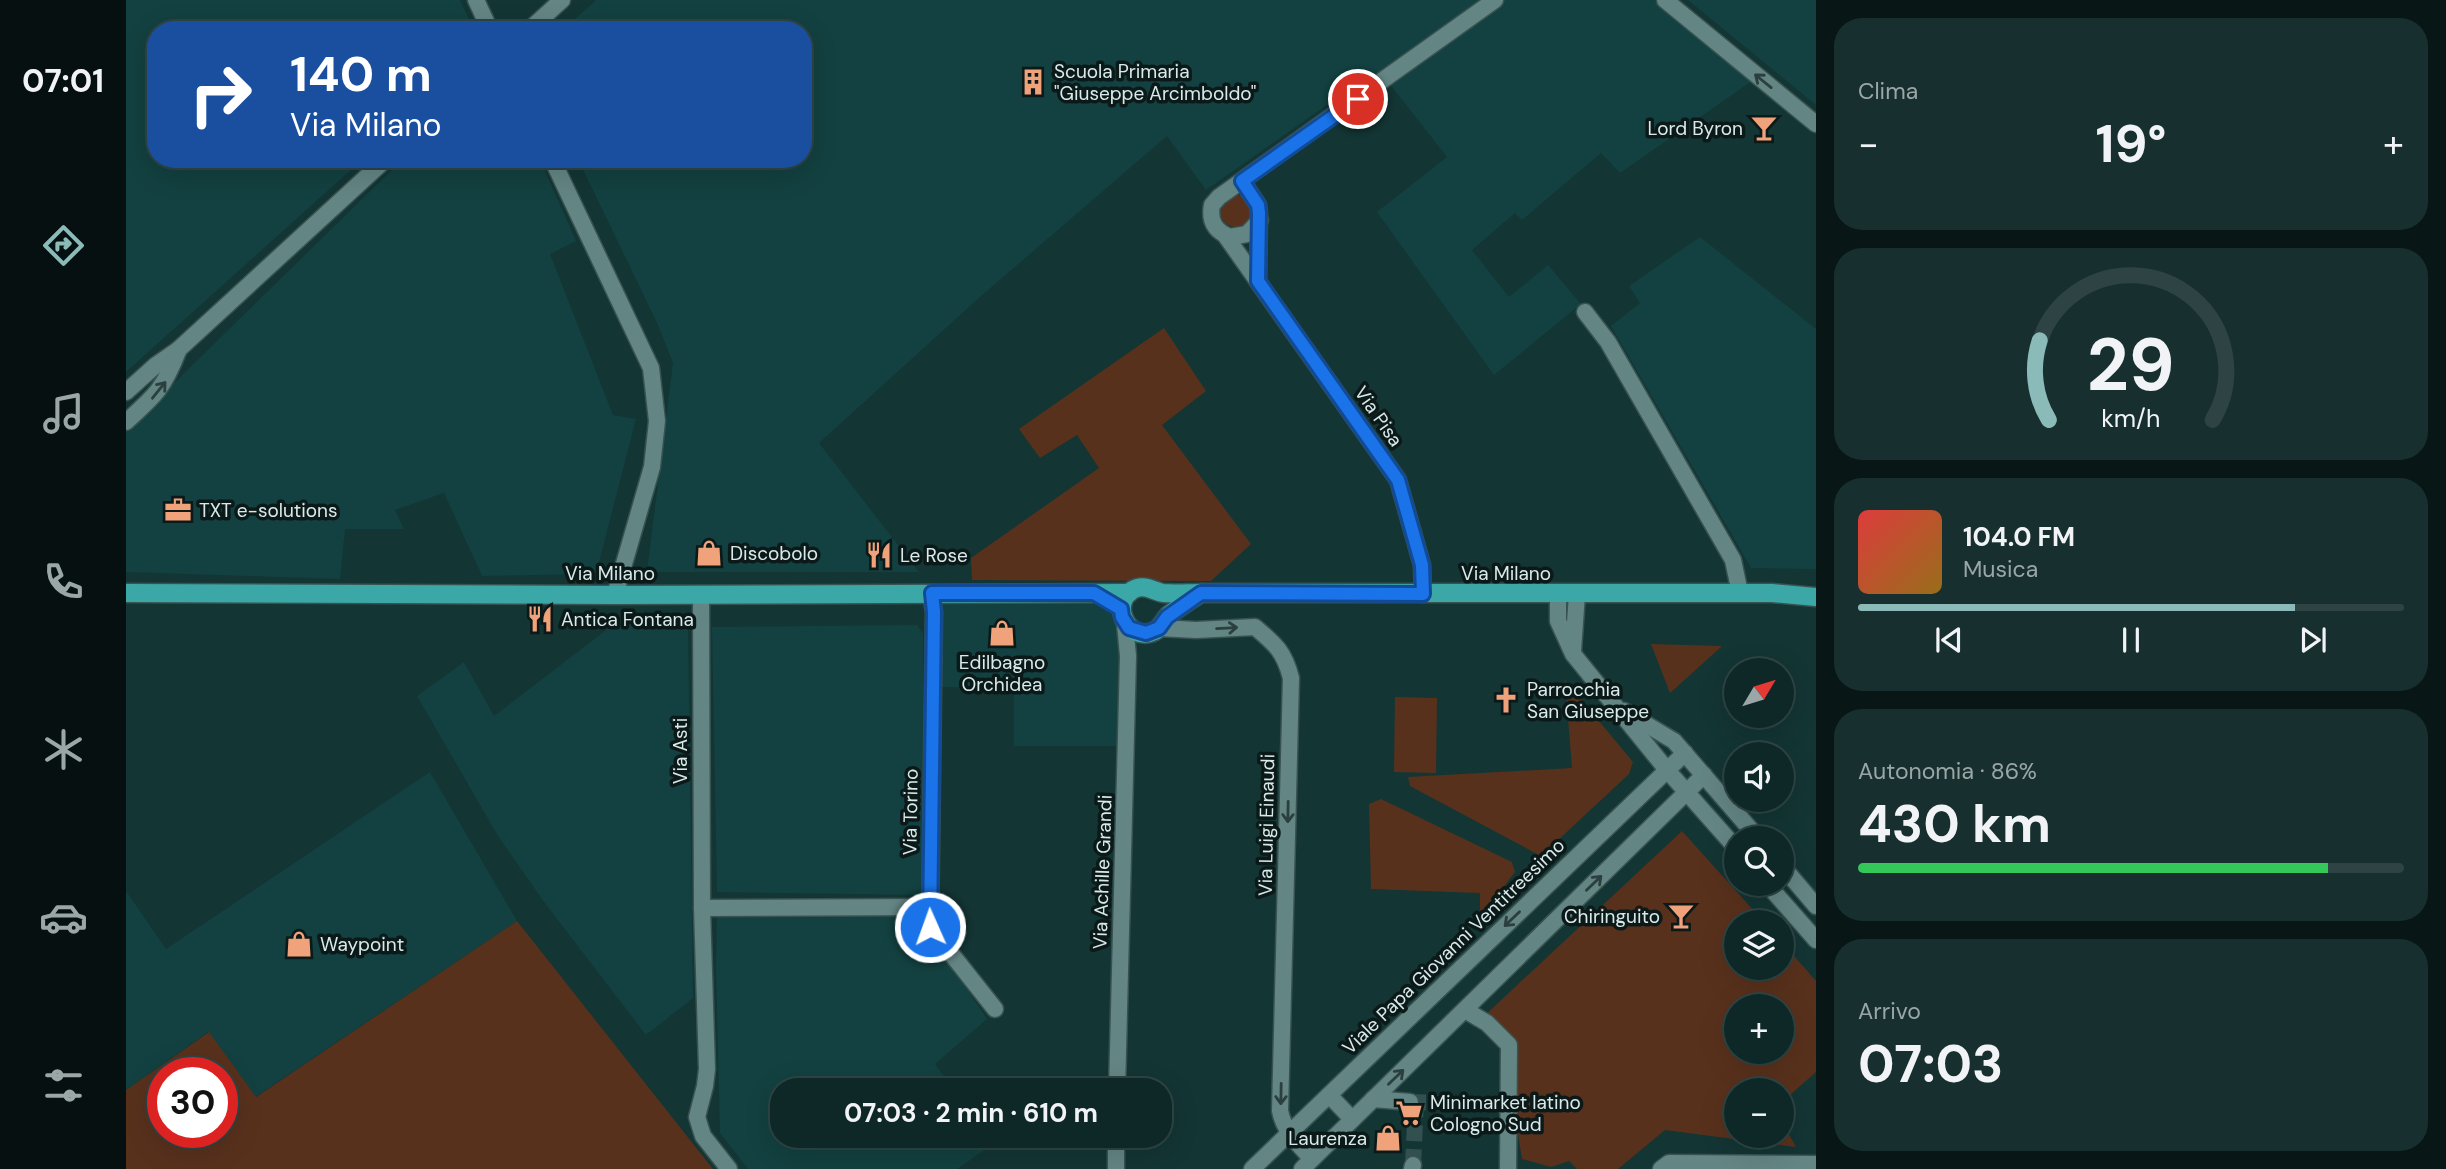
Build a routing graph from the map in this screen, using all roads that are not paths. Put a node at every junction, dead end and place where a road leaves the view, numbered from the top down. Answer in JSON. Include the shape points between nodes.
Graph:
{"nodes":[{"id":1,"x":476,"y":0,"type":"edge"},
{"id":2,"x":562,"y":0,"type":"edge"},
{"id":3,"x":1495,"y":0,"type":"edge"},
{"id":4,"x":1665,"y":0,"type":"edge"},
{"id":5,"x":486,"y":21,"type":"edge"},
{"id":6,"x":539,"y":21,"type":"edge"},
{"id":7,"x":1816,"y":124,"type":"edge"},
{"id":8,"x":376,"y":168,"type":"edge"},
{"id":9,"x":556,"y":168,"type":"edge"},
{"id":10,"x":1242,"y":181,"type":"junction"},
{"id":11,"x":1260,"y":220,"type":"junction"},
{"id":12,"x":1225,"y":235,"type":"junction"},
{"id":13,"x":1258,"y":281,"type":"junction"},
{"id":14,"x":1585,"y":312,"type":"dead end"},
{"id":15,"x":179,"y":349,"type":"junction"},
{"id":16,"x":126,"y":392,"type":"edge"},
{"id":17,"x":126,"y":422,"type":"edge"},
{"id":18,"x":126,"y":593,"type":"edge"},
{"id":19,"x":932,"y":593,"type":"junction"},
{"id":20,"x":1094,"y":593,"type":"junction"},
{"id":21,"x":1129,"y":593,"type":"junction"},
{"id":22,"x":1160,"y":593,"type":"junction"},
{"id":23,"x":1201,"y":593,"type":"junction"},
{"id":24,"x":1740,"y":593,"type":"junction"},
{"id":25,"x":615,"y":594,"type":"junction"},
{"id":26,"x":701,"y":594,"type":"junction"},
{"id":27,"x":1423,"y":594,"type":"junction"},
{"id":28,"x":1558,"y":594,"type":"junction"},
{"id":29,"x":1577,"y":594,"type":"junction"},
{"id":30,"x":1814,"y":596,"type":"edge"},
{"id":31,"x":1123,"y":617,"type":"junction"},
{"id":32,"x":1157,"y":626,"type":"junction"},
{"id":33,"x":1573,"y":653,"type":"junction"},
{"id":34,"x":1129,"y":656,"type":"junction"},
{"id":35,"x":1608,"y":699,"type":"junction"},
{"id":36,"x":1685,"y":753,"type":"junction"},
{"id":37,"x":1667,"y":770,"type":"junction"},
{"id":38,"x":1704,"y":775,"type":"junction"},
{"id":39,"x":1686,"y":792,"type":"junction"},
{"id":40,"x":1748,"y":826,"type":"edge"},
{"id":41,"x":1606,"y":828,"type":"junction"},
{"id":42,"x":1724,"y":835,"type":"edge"},
{"id":43,"x":1627,"y":850,"type":"junction"},
{"id":44,"x":1794,"y":880,"type":"edge"},
{"id":45,"x":1778,"y":896,"type":"edge"},
{"id":46,"x":1816,"y":906,"type":"edge"},
{"id":47,"x":929,"y":907,"type":"junction"},
{"id":48,"x":702,"y":908,"type":"junction"},
{"id":49,"x":1816,"y":940,"type":"edge"},
{"id":50,"x":995,"y":1009,"type":"dead end"},
{"id":51,"x":1465,"y":1010,"type":"junction"},
{"id":52,"x":1117,"y":1078,"type":"edge"},
{"id":53,"x":1329,"y":1095,"type":"junction"},
{"id":54,"x":1373,"y":1099,"type":"junction"},
{"id":55,"x":1410,"y":1102,"type":"tunnel mouth"},
{"id":56,"x":1352,"y":1119,"type":"junction"},
{"id":57,"x":1289,"y":1133,"type":"junction"},
{"id":58,"x":1116,"y":1148,"type":"edge"},
{"id":59,"x":1307,"y":1164,"type":"edge"},
{"id":60,"x":1816,"y":1164,"type":"edge"},
{"id":61,"x":729,"y":1169,"type":"edge"},
{"id":62,"x":1116,"y":1169,"type":"edge"},
{"id":63,"x":1252,"y":1169,"type":"edge"},
{"id":64,"x":1508,"y":1169,"type":"edge"},
{"id":65,"x":1661,"y":1169,"type":"edge"}],
"edges":[{"from":1,"to":5,"type":"street"},
{"from":2,"to":6,"type":"street"},
{"from":3,"to":10,"type":"street","name":"Via Pisa"},
{"from":7,"to":4,"type":"street","one_way":true},
{"from":8,"to":15,"type":"street"},
{"from":9,"to":25,"type":"street","via":[[652,368],[657,421],[652,467]]},
{"from":10,"to":11,"type":"street","via":[[1258,205]]},
{"from":10,"to":12,"type":"street","name":"Via Pisa","via":[[1212,205],[1212,222]]},
{"from":11,"to":12,"type":"street","via":[[1247,234]]},
{"from":11,"to":13,"type":"street"},
{"from":12,"to":13,"type":"street","name":"Via Pisa"},
{"from":13,"to":27,"type":"street","name":"Via Pisa","via":[[1398,480],[1422,565]]},
{"from":14,"to":24,"type":"street","via":[[1608,342],[1733,560]]},
{"from":15,"to":16,"type":"street"},
{"from":17,"to":15,"type":"street","one_way":true,"via":[[157,394]]},
{"from":18,"to":25,"type":"main road","name":"Via Milano"},
{"from":19,"to":20,"type":"main road","name":"Via Milano"},
{"from":19,"to":26,"type":"main road","name":"Via Milano"},
{"from":19,"to":47,"type":"street","name":"Via Torino"},
{"from":20,"to":21,"type":"main road","name":"Via Milano"},
{"from":20,"to":31,"type":"main road"},
{"from":21,"to":22,"type":"main road","name":"Via Milano","via":[[1144,587]]},
{"from":21,"to":31,"type":"main road","via":[[1123,600]]},
{"from":22,"to":23,"type":"main road","name":"Via Milano"},
{"from":22,"to":32,"type":"main road","via":[[1167,604]]},
{"from":23,"to":27,"type":"main road","name":"Via Milano"},
{"from":23,"to":32,"type":"main road"},
{"from":24,"to":29,"type":"main road","name":"Via Milano"},
{"from":24,"to":30,"type":"main road","name":"Via Milano"},
{"from":25,"to":26,"type":"main road","name":"Via Milano"},
{"from":26,"to":48,"type":"street","name":"Via Asti"},
{"from":27,"to":28,"type":"main road","name":"Via Milano"},
{"from":28,"to":29,"type":"main road","name":"Via Milano"},
{"from":28,"to":33,"type":"street","via":[[1558,621]]},
{"from":29,"to":33,"type":"street"},
{"from":31,"to":32,"type":"main road","via":[[1135,631]]},
{"from":31,"to":34,"type":"street","name":"Via Achille Grandi"},
{"from":32,"to":34,"type":"street"},
{"from":32,"to":57,"type":"street","name":"Via Luigi Einaudi","one_way":true,"via":[[1255,627],[1280,648],[1288,665],[1280,1111]]},
{"from":33,"to":35,"type":"street"},
{"from":34,"to":52,"type":"street","name":"Via Achille Grandi"},
{"from":35,"to":36,"type":"street","via":[[1674,741]]},
{"from":35,"to":37,"type":"street"},
{"from":36,"to":37,"type":"street","name":"Viale Papa Giovanni Ventitreesimo"},
{"from":36,"to":38,"type":"street"},
{"from":37,"to":39,"type":"street"},
{"from":37,"to":41,"type":"street","name":"Viale Papa Giovanni Ventitreesimo"},
{"from":38,"to":39,"type":"street"},
{"from":38,"to":40,"type":"street"},
{"from":39,"to":42,"type":"street"},
{"from":39,"to":43,"type":"street"},
{"from":41,"to":43,"type":"street"},
{"from":41,"to":53,"type":"street","name":"Viale Papa Giovanni Ventitreesimo","one_way":true},
{"from":51,"to":43,"type":"street","one_way":true},
{"from":44,"to":46,"type":"street"},
{"from":45,"to":49,"type":"street"},
{"from":47,"to":48,"type":"street"},
{"from":47,"to":50,"type":"street","name":"Via Torino","via":[[930,927]]},
{"from":48,"to":61,"type":"street","name":"Via Asti","via":[[706,1069],[696,1117]]},
{"from":54,"to":51,"type":"street","one_way":true},
{"from":51,"to":64,"type":"street","via":[[1487,1023],[1509,1045]]},
{"from":53,"to":56,"type":"street"},
{"from":53,"to":57,"type":"street","name":"Viale Papa Giovanni Ventitreesimo"},
{"from":54,"to":55,"type":"street"},
{"from":54,"to":56,"type":"street"},
{"from":56,"to":59,"type":"street"},
{"from":57,"to":59,"type":"street"},
{"from":57,"to":63,"type":"street","name":"Viale Papa Giovanni Ventitreesimo"},
{"from":58,"to":62,"type":"street"},
{"from":60,"to":65,"type":"street","via":[[1669,1163]]}]}
